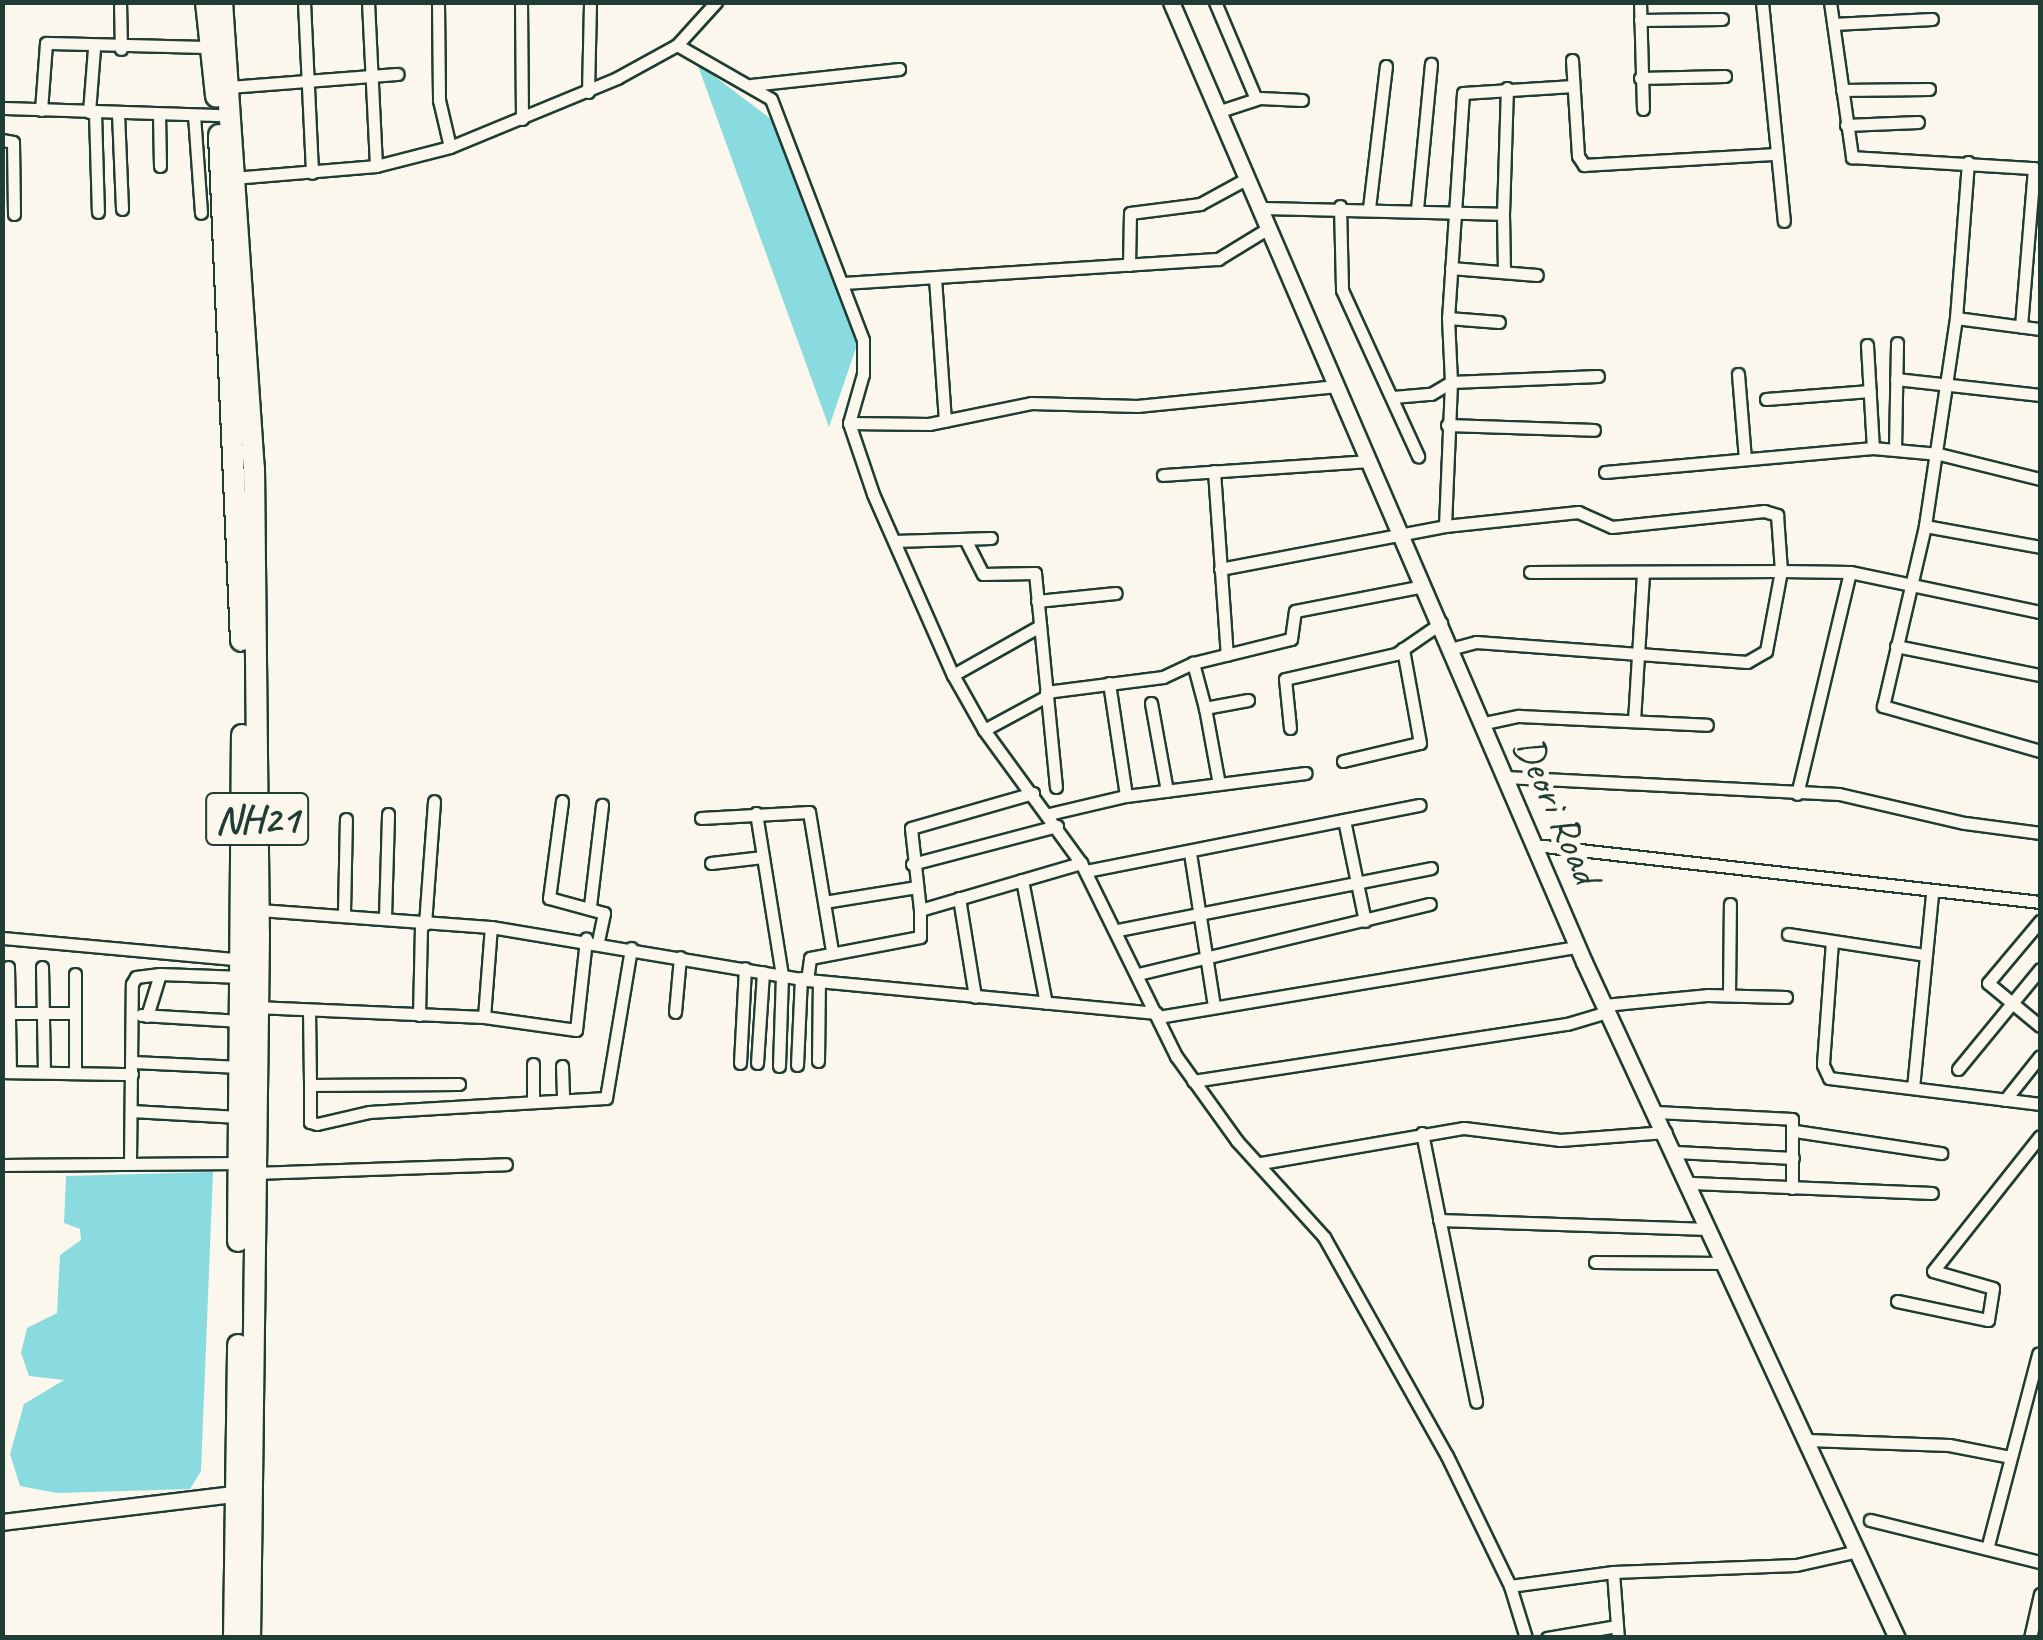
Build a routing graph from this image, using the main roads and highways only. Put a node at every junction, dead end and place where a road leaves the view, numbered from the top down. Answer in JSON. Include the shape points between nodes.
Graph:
{"nodes":[{"id":1,"x":206,"y":2,"type":"edge"},
{"id":2,"x":222,"y":2,"type":"edge"},
{"id":3,"x":226,"y":178,"type":"junction"},
{"id":4,"x":247,"y":1012,"type":"junction"},
{"id":5,"x":246,"y":1168,"type":"junction"},
{"id":6,"x":243,"y":1493,"type":"junction"},
{"id":7,"x":234,"y":1638,"type":"edge"},
{"id":8,"x":250,"y":1638,"type":"edge"}],
"edges":[{"from":1,"to":3,"type":"highway","number":"NH21"},
{"from":2,"to":3,"type":"highway","number":"NH21"},
{"from":3,"to":4,"type":"highway","number":"NH21","via":[[254,468]]},
{"from":4,"to":5,"type":"highway","number":"NH21"},
{"from":4,"to":5,"type":"highway","number":"NH21","via":[[239,1117]]},
{"from":5,"to":6,"type":"highway","number":"NH21"},
{"from":6,"to":7,"type":"highway","number":"NH21"},
{"from":6,"to":8,"type":"highway","number":"NH21"}]}
